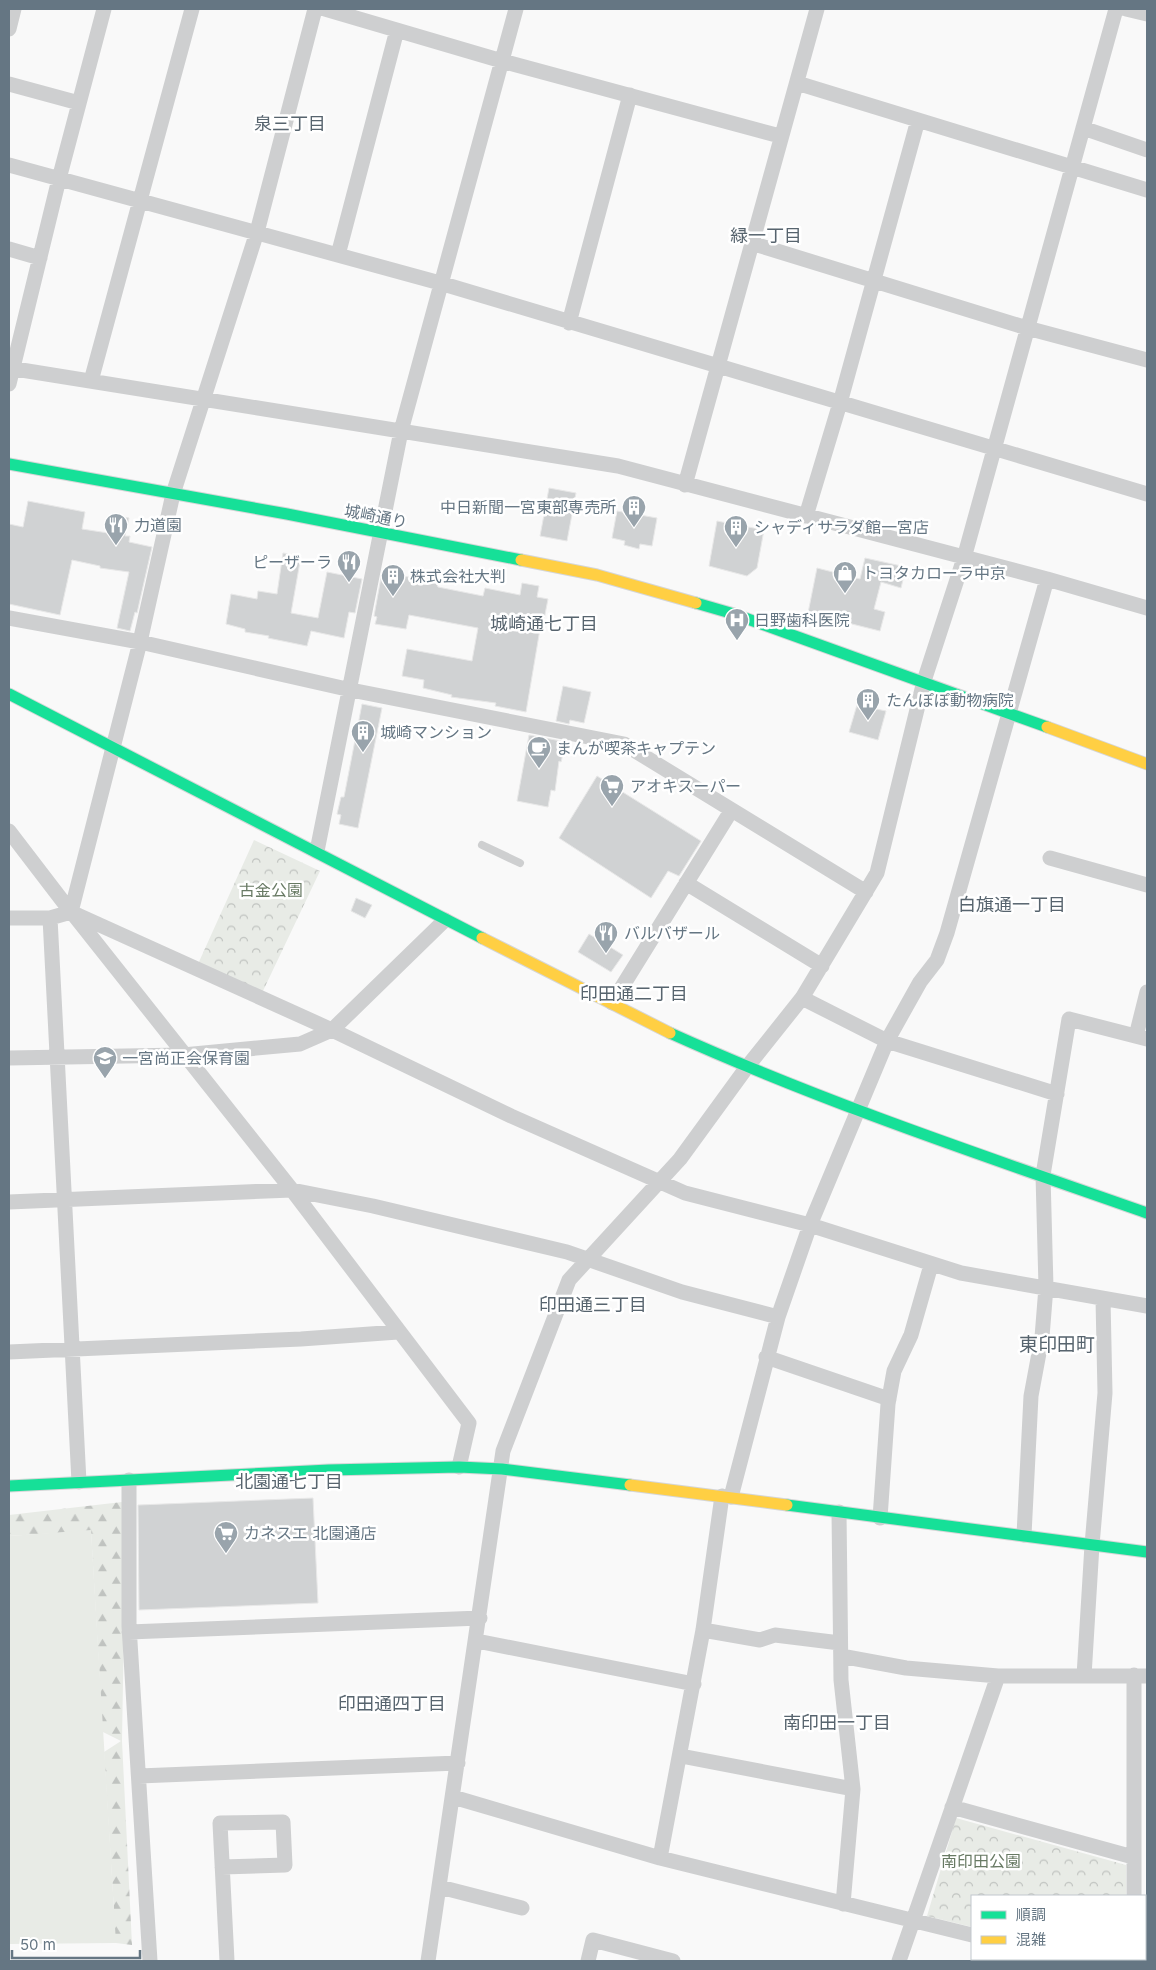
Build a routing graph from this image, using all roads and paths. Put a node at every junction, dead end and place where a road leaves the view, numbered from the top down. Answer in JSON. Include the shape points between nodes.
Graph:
{"nodes":[{"id":1,"x":14,"y":9,"type":"edge"},
{"id":2,"x":104,"y":9,"type":"edge"},
{"id":3,"x":192,"y":9,"type":"edge"},
{"id":4,"x":315,"y":9,"type":"edge"},
{"id":5,"x":325,"y":9,"type":"edge"},
{"id":6,"x":516,"y":9,"type":"edge"},
{"id":7,"x":817,"y":9,"type":"edge"},
{"id":8,"x":1116,"y":9,"type":"edge"},
{"id":9,"x":1126,"y":9,"type":"edge"},
{"id":10,"x":1147,"y":14,"type":"edge"},
{"id":11,"x":9,"y":29,"type":"edge"},
{"id":12,"x":397,"y":30,"type":"junction"},
{"id":13,"x":502,"y":61,"type":"junction"},
{"id":14,"x":797,"y":83,"type":"junction"},
{"id":15,"x":9,"y":84,"type":"edge"},
{"id":16,"x":630,"y":95,"type":"junction"},
{"id":17,"x":79,"y":103,"type":"junction"},
{"id":18,"x":918,"y":120,"type":"junction"},
{"id":19,"x":1083,"y":128,"type":"junction"},
{"id":20,"x":780,"y":136,"type":"junction"},
{"id":21,"x":1147,"y":150,"type":"edge"},
{"id":22,"x":9,"y":165,"type":"edge"},
{"id":23,"x":1072,"y":167,"type":"junction"},
{"id":24,"x":59,"y":179,"type":"junction"},
{"id":25,"x":1147,"y":190,"type":"edge"},
{"id":26,"x":141,"y":201,"type":"junction"},
{"id":27,"x":257,"y":232,"type":"junction"},
{"id":28,"x":750,"y":244,"type":"junction"},
{"id":29,"x":9,"y":249,"type":"edge"},
{"id":30,"x":338,"y":255,"type":"junction"},
{"id":31,"x":40,"y":258,"type":"junction"},
{"id":32,"x":873,"y":280,"type":"junction"},
{"id":33,"x":440,"y":283,"type":"junction"},
{"id":34,"x":569,"y":323,"type":"junction"},
{"id":35,"x":1027,"y":328,"type":"junction"},
{"id":36,"x":1147,"y":360,"type":"edge"},
{"id":37,"x":716,"y":366,"type":"junction"},
{"id":38,"x":11,"y":368,"type":"edge"},
{"id":39,"x":91,"y":381,"type":"junction"},
{"id":40,"x":9,"y":384,"type":"edge"},
{"id":41,"x":202,"y":400,"type":"junction"},
{"id":42,"x":840,"y":402,"type":"junction"},
{"id":43,"x":401,"y":431,"type":"junction"},
{"id":44,"x":995,"y":448,"type":"junction"},
{"id":45,"x":9,"y":464,"type":"edge"},
{"id":46,"x":685,"y":485,"type":"junction"},
{"id":47,"x":173,"y":494,"type":"junction"},
{"id":48,"x":1147,"y":494,"type":"edge"},
{"id":49,"x":806,"y":516,"type":"junction"},
{"id":50,"x":382,"y":534,"type":"junction"},
{"id":51,"x":964,"y":558,"type":"junction"},
{"id":52,"x":1047,"y":579,"type":"junction"},
{"id":53,"x":1147,"y":608,"type":"edge"},
{"id":54,"x":9,"y":618,"type":"edge"},
{"id":55,"x":140,"y":642,"type":"junction"},
{"id":56,"x":924,"y":681,"type":"junction"},
{"id":57,"x":351,"y":690,"type":"junction"},
{"id":58,"x":9,"y":694,"type":"edge"},
{"id":59,"x":1009,"y":713,"type":"junction"},
{"id":60,"x":114,"y":747,"type":"junction"},
{"id":61,"x":1147,"y":764,"type":"edge"},
{"id":62,"x":731,"y":811,"type":"junction"},
{"id":63,"x":9,"y":831,"type":"edge"},
{"id":64,"x":482,"y":845,"type":"dead end"},
{"id":65,"x":317,"y":852,"type":"junction"},
{"id":66,"x":1050,"y":858,"type":"dead end"},
{"id":67,"x":520,"y":863,"type":"dead end"},
{"id":68,"x":686,"y":883,"type":"junction"},
{"id":69,"x":1147,"y":885,"type":"edge"},
{"id":70,"x":866,"y":892,"type":"junction"},
{"id":71,"x":71,"y":912,"type":"junction"},
{"id":72,"x":9,"y":918,"type":"edge"},
{"id":73,"x":50,"y":918,"type":"junction"},
{"id":74,"x":445,"y":920,"type":"junction"},
{"id":75,"x":822,"y":966,"type":"junction"},
{"id":76,"x":1147,"y":992,"type":"edge"},
{"id":77,"x":802,"y":998,"type":"junction"},
{"id":78,"x":612,"y":1003,"type":"junction"},
{"id":79,"x":332,"y":1030,"type":"junction"},
{"id":80,"x":1141,"y":1038,"type":"edge"},
{"id":81,"x":886,"y":1041,"type":"junction"},
{"id":82,"x":183,"y":1055,"type":"junction"},
{"id":83,"x":57,"y":1057,"type":"junction"},
{"id":84,"x":9,"y":1058,"type":"edge"},
{"id":85,"x":747,"y":1067,"type":"junction"},
{"id":86,"x":1057,"y":1094,"type":"junction"},
{"id":87,"x":858,"y":1111,"type":"junction"},
{"id":88,"x":1043,"y":1175,"type":"junction"},
{"id":89,"x":658,"y":1181,"type":"junction"},
{"id":90,"x":292,"y":1190,"type":"junction"},
{"id":91,"x":63,"y":1200,"type":"junction"},
{"id":92,"x":9,"y":1202,"type":"edge"},
{"id":93,"x":1147,"y":1213,"type":"edge"},
{"id":94,"x":810,"y":1225,"type":"junction"},
{"id":95,"x":587,"y":1260,"type":"junction"},
{"id":96,"x":931,"y":1265,"type":"junction"},
{"id":97,"x":1046,"y":1287,"type":"junction"},
{"id":98,"x":1103,"y":1299,"type":"junction"},
{"id":99,"x":1147,"y":1306,"type":"edge"},
{"id":100,"x":778,"y":1317,"type":"junction"},
{"id":101,"x":398,"y":1332,"type":"junction"},
{"id":102,"x":73,"y":1349,"type":"junction"},
{"id":103,"x":9,"y":1352,"type":"edge"},
{"id":104,"x":766,"y":1357,"type":"junction"},
{"id":105,"x":889,"y":1399,"type":"junction"},
{"id":106,"x":459,"y":1467,"type":"junction"},
{"id":107,"x":502,"y":1470,"type":"junction"},
{"id":108,"x":129,"y":1480,"type":"junction"},
{"id":109,"x":79,"y":1482,"type":"junction"},
{"id":110,"x":9,"y":1486,"type":"edge"},
{"id":111,"x":727,"y":1496,"type":"junction"},
{"id":112,"x":839,"y":1512,"type":"junction"},
{"id":113,"x":880,"y":1518,"type":"junction"},
{"id":114,"x":1024,"y":1535,"type":"junction"},
{"id":115,"x":1092,"y":1545,"type":"junction"},
{"id":116,"x":1147,"y":1552,"type":"edge"},
{"id":117,"x":480,"y":1618,"type":"junction"},
{"id":118,"x":703,"y":1630,"type":"junction"},
{"id":119,"x":129,"y":1632,"type":"junction"},
{"id":120,"x":477,"y":1641,"type":"junction"},
{"id":121,"x":841,"y":1649,"type":"junction"},
{"id":122,"x":998,"y":1676,"type":"junction"},
{"id":123,"x":1084,"y":1676,"type":"junction"},
{"id":124,"x":1141,"y":1676,"type":"edge"},
{"id":125,"x":694,"y":1684,"type":"junction"},
{"id":126,"x":681,"y":1756,"type":"junction"},
{"id":127,"x":458,"y":1763,"type":"junction"},
{"id":128,"x":139,"y":1776,"type":"junction"},
{"id":129,"x":852,"y":1789,"type":"junction"},
{"id":130,"x":453,"y":1797,"type":"junction"},
{"id":131,"x":952,"y":1807,"type":"junction"},
{"id":132,"x":1134,"y":1857,"type":"junction"},
{"id":133,"x":660,"y":1858,"type":"junction"},
{"id":134,"x":222,"y":1867,"type":"dead end"},
{"id":135,"x":440,"y":1887,"type":"junction"},
{"id":136,"x":1134,"y":1895,"type":"edge"},
{"id":137,"x":843,"y":1904,"type":"junction"},
{"id":138,"x":522,"y":1908,"type":"dead end"},
{"id":139,"x":914,"y":1921,"type":"junction"},
{"id":140,"x":971,"y":1935,"type":"edge"},
{"id":141,"x":150,"y":1961,"type":"edge"},
{"id":142,"x":227,"y":1961,"type":"edge"},
{"id":143,"x":428,"y":1961,"type":"edge"},
{"id":144,"x":588,"y":1961,"type":"edge"},
{"id":145,"x":673,"y":1961,"type":"edge"},
{"id":146,"x":899,"y":1961,"type":"edge"}],
"edges":[{"from":1,"to":11,"type":"street"},
{"from":2,"to":17,"type":"street"},
{"from":3,"to":26,"type":"street"},
{"from":4,"to":27,"type":"street"},
{"from":5,"to":12,"type":"street"},
{"from":6,"to":13,"type":"street"},
{"from":7,"to":14,"type":"street"},
{"from":8,"to":19,"type":"street"},
{"from":9,"to":10,"type":"street"},
{"from":12,"to":13,"type":"street"},
{"from":12,"to":30,"type":"street"},
{"from":13,"to":16,"type":"street"},
{"from":13,"to":33,"type":"street"},
{"from":14,"to":18,"type":"street"},
{"from":14,"to":20,"type":"street"},
{"from":15,"to":17,"type":"street"},
{"from":16,"to":20,"type":"street"},
{"from":16,"to":34,"type":"street"},
{"from":17,"to":24,"type":"street"},
{"from":18,"to":23,"type":"street"},
{"from":18,"to":32,"type":"street"},
{"from":19,"to":21,"type":"street"},
{"from":19,"to":23,"type":"street"},
{"from":20,"to":28,"type":"street"},
{"from":22,"to":24,"type":"street"},
{"from":23,"to":25,"type":"street"},
{"from":23,"to":35,"type":"street"},
{"from":24,"to":26,"type":"street"},
{"from":24,"to":31,"type":"street"},
{"from":26,"to":27,"type":"street"},
{"from":26,"to":39,"type":"street"},
{"from":27,"to":30,"type":"street"},
{"from":27,"to":41,"type":"street"},
{"from":28,"to":32,"type":"street"},
{"from":28,"to":37,"type":"street"},
{"from":29,"to":31,"type":"street"},
{"from":30,"to":33,"type":"street"},
{"from":31,"to":38,"type":"street"},
{"from":32,"to":35,"type":"street"},
{"from":32,"to":42,"type":"street"},
{"from":33,"to":34,"type":"street"},
{"from":33,"to":43,"type":"street"},
{"from":34,"to":37,"type":"street"},
{"from":35,"to":36,"type":"street"},
{"from":35,"to":44,"type":"street"},
{"from":37,"to":42,"type":"street"},
{"from":37,"to":46,"type":"street"},
{"from":38,"to":39,"type":"street"},
{"from":38,"to":40,"type":"street"},
{"from":39,"to":41,"type":"street"},
{"from":41,"to":43,"type":"street"},
{"from":41,"to":47,"type":"street"},
{"from":42,"to":44,"type":"street"},
{"from":42,"to":49,"type":"street"},
{"from":43,"to":46,"type":"street","via":[[618,466]]},
{"from":43,"to":50,"type":"street"},
{"from":44,"to":48,"type":"street"},
{"from":44,"to":51,"type":"street"},
{"from":45,"to":47,"type":"street","name":"城崎通り"},
{"from":46,"to":49,"type":"street"},
{"from":47,"to":50,"type":"street","name":"城崎通り"},
{"from":47,"to":55,"type":"street"},
{"from":49,"to":51,"type":"street"},
{"from":50,"to":56,"type":"street","name":"城崎通り","via":[[597,575],[734,614]]},
{"from":50,"to":57,"type":"street"},
{"from":51,"to":52,"type":"street"},
{"from":51,"to":56,"type":"street"},
{"from":52,"to":53,"type":"street"},
{"from":52,"to":59,"type":"street"},
{"from":54,"to":55,"type":"street"},
{"from":55,"to":57,"type":"street"},
{"from":55,"to":60,"type":"street"},
{"from":56,"to":59,"type":"street","name":"城崎通り"},
{"from":56,"to":70,"type":"street","via":[[876,873]]},
{"from":57,"to":62,"type":"street","via":[[624,744]]},
{"from":57,"to":65,"type":"street"},
{"from":58,"to":60,"type":"street"},
{"from":59,"to":61,"type":"street","name":"城崎通り"},
{"from":59,"to":81,"type":"street","via":[[966,873],[937,960],[920,982]]},
{"from":60,"to":65,"type":"street"},
{"from":60,"to":71,"type":"street"},
{"from":62,"to":68,"type":"street"},
{"from":62,"to":70,"type":"street"},
{"from":63,"to":71,"type":"street"},
{"from":64,"to":67,"type":"lane"},
{"from":65,"to":74,"type":"street"},
{"from":66,"to":69,"type":"street"},
{"from":68,"to":75,"type":"street"},
{"from":68,"to":78,"type":"street"},
{"from":70,"to":75,"type":"street"},
{"from":71,"to":73,"type":"street"},
{"from":71,"to":79,"type":"street"},
{"from":71,"to":82,"type":"street"},
{"from":72,"to":73,"type":"street"},
{"from":73,"to":83,"type":"street"},
{"from":74,"to":78,"type":"street"},
{"from":74,"to":79,"type":"street"},
{"from":75,"to":77,"type":"street"},
{"from":76,"to":80,"type":"street"},
{"from":77,"to":81,"type":"street"},
{"from":77,"to":85,"type":"street"},
{"from":78,"to":85,"type":"street"},
{"from":79,"to":82,"type":"street","via":[[300,1044]]},
{"from":79,"to":89,"type":"street","via":[[511,1116]]},
{"from":80,"to":86,"type":"street","via":[[1069,1019]]},
{"from":81,"to":86,"type":"street"},
{"from":81,"to":87,"type":"street"},
{"from":82,"to":83,"type":"street"},
{"from":82,"to":90,"type":"street"},
{"from":83,"to":84,"type":"street"},
{"from":83,"to":91,"type":"street"},
{"from":85,"to":87,"type":"street"},
{"from":85,"to":89,"type":"street","via":[[680,1159]]},
{"from":86,"to":88,"type":"street"},
{"from":87,"to":88,"type":"street"},
{"from":87,"to":94,"type":"street"},
{"from":88,"to":93,"type":"street"},
{"from":88,"to":97,"type":"street"},
{"from":89,"to":94,"type":"street","via":[[685,1193]]},
{"from":89,"to":95,"type":"street"},
{"from":90,"to":91,"type":"street"},
{"from":90,"to":95,"type":"street","via":[[392,1210],[566,1252]]},
{"from":90,"to":101,"type":"street"},
{"from":91,"to":92,"type":"street"},
{"from":91,"to":102,"type":"street"},
{"from":94,"to":96,"type":"street"},
{"from":94,"to":100,"type":"street"},
{"from":95,"to":100,"type":"street","via":[[682,1292]]},
{"from":95,"to":107,"type":"street","via":[[569,1280],[503,1451]]},
{"from":96,"to":97,"type":"street"},
{"from":96,"to":105,"type":"street","via":[[911,1335],[894,1371]]},
{"from":97,"to":98,"type":"street"},
{"from":97,"to":114,"type":"street","via":[[1042,1337],[1031,1396]]},
{"from":98,"to":99,"type":"street"},
{"from":98,"to":115,"type":"street","via":[[1105,1393]]},
{"from":100,"to":104,"type":"street"},
{"from":101,"to":102,"type":"street"},
{"from":101,"to":106,"type":"street","via":[[469,1423]]},
{"from":102,"to":103,"type":"street"},
{"from":102,"to":109,"type":"street"},
{"from":104,"to":105,"type":"street"},
{"from":104,"to":111,"type":"street"},
{"from":105,"to":113,"type":"street"},
{"from":106,"to":107,"type":"street"},
{"from":106,"to":108,"type":"street"},
{"from":107,"to":111,"type":"street"},
{"from":107,"to":117,"type":"street"},
{"from":108,"to":109,"type":"street"},
{"from":108,"to":119,"type":"street"},
{"from":109,"to":110,"type":"street"},
{"from":111,"to":112,"type":"street"},
{"from":111,"to":118,"type":"street"},
{"from":112,"to":113,"type":"street"},
{"from":112,"to":121,"type":"street"},
{"from":113,"to":114,"type":"street"},
{"from":114,"to":115,"type":"street"},
{"from":115,"to":116,"type":"street"},
{"from":115,"to":123,"type":"street"},
{"from":117,"to":119,"type":"street"},
{"from":117,"to":120,"type":"street"},
{"from":118,"to":121,"type":"street","via":[[760,1640],[774,1635]]},
{"from":118,"to":125,"type":"street"},
{"from":119,"to":128,"type":"street"},
{"from":120,"to":125,"type":"street"},
{"from":120,"to":127,"type":"street"},
{"from":121,"to":122,"type":"street","via":[[906,1668]]},
{"from":121,"to":129,"type":"street"},
{"from":122,"to":123,"type":"street"},
{"from":122,"to":131,"type":"street"},
{"from":123,"to":124,"type":"street"},
{"from":124,"to":132,"type":"street"},
{"from":125,"to":126,"type":"street"},
{"from":126,"to":129,"type":"street"},
{"from":126,"to":133,"type":"street"},
{"from":127,"to":128,"type":"street"},
{"from":127,"to":130,"type":"street"},
{"from":128,"to":141,"type":"street"},
{"from":129,"to":137,"type":"street"},
{"from":130,"to":133,"type":"street"},
{"from":130,"to":135,"type":"street"},
{"from":131,"to":132,"type":"street"},
{"from":131,"to":139,"type":"street"},
{"from":132,"to":136,"type":"street"},
{"from":133,"to":137,"type":"street"},
{"from":134,"to":142,"type":"street","via":[[285,1865],[284,1822],[220,1823]]},
{"from":135,"to":138,"type":"street"},
{"from":135,"to":143,"type":"street"},
{"from":137,"to":139,"type":"street"},
{"from":139,"to":140,"type":"street"},
{"from":139,"to":146,"type":"street"},
{"from":144,"to":145,"type":"street","via":[[593,1940]]}]}
